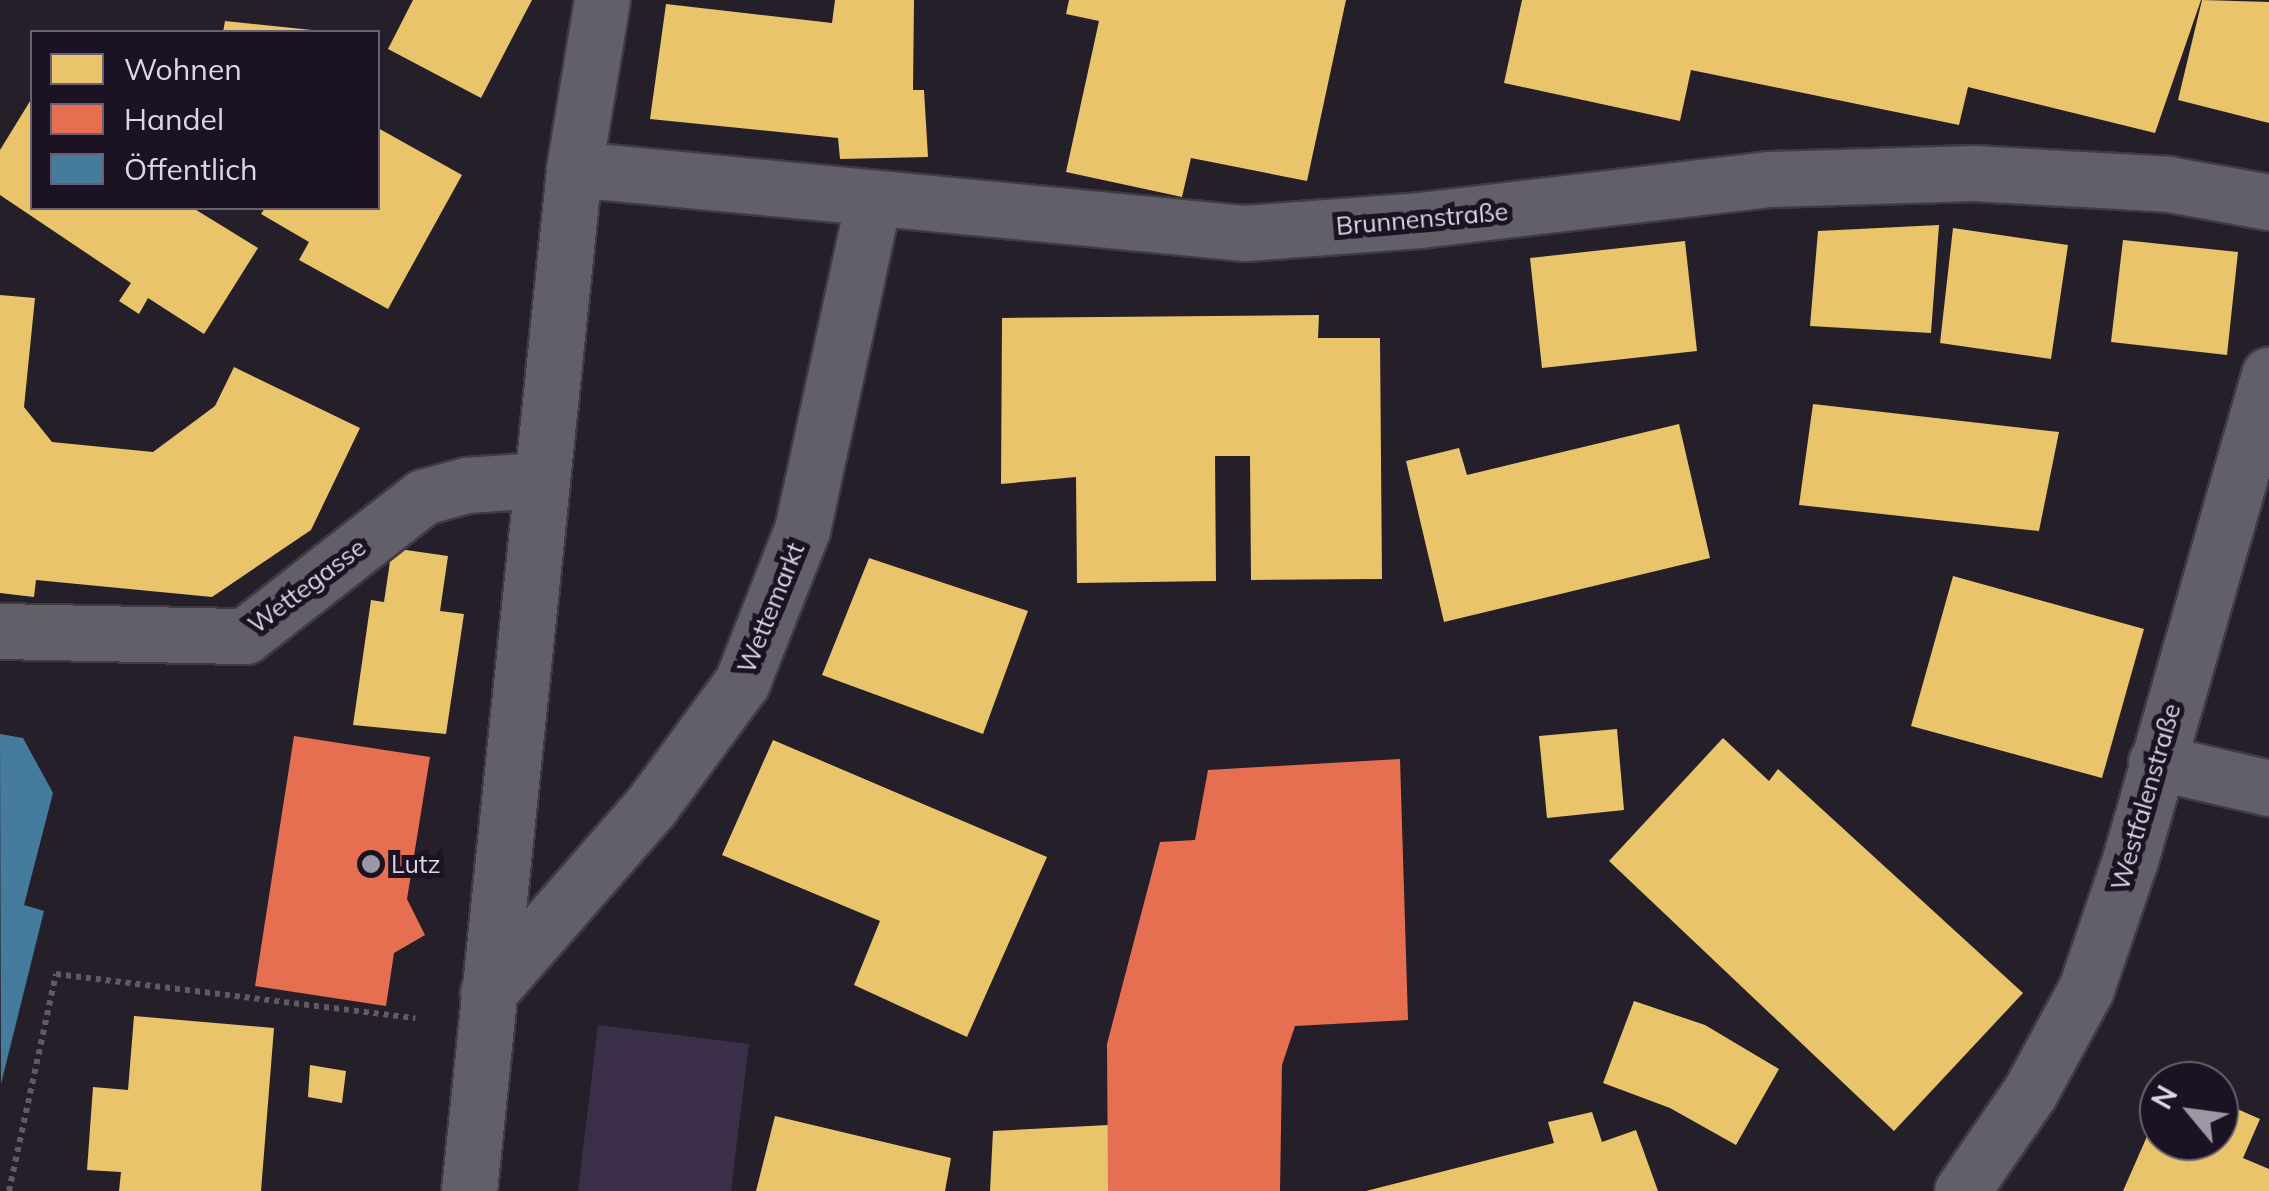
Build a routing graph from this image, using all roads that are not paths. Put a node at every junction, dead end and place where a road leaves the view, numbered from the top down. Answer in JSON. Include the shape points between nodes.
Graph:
{"nodes":[{"id":1,"x":602,"y":0,"type":"edge"},
{"id":2,"x":574,"y":169,"type":"junction"},
{"id":3,"x":873,"y":202,"type":"junction"},
{"id":4,"x":2269,"y":202,"type":"edge"},
{"id":5,"x":2269,"y":375,"type":"edge"},
{"id":6,"x":539,"y":480,"type":"junction"},
{"id":7,"x":0,"y":631,"type":"edge"},
{"id":8,"x":2156,"y":762,"type":"junction"},
{"id":9,"x":2269,"y":788,"type":"edge"},
{"id":10,"x":487,"y":1010,"type":"junction"},
{"id":11,"x":469,"y":1191,"type":"edge"},
{"id":12,"x":1962,"y":1191,"type":"edge"}],
"edges":[{"from":1,"to":2,"type":"street"},
{"from":2,"to":3,"type":"street","name":"Brunnenstraße"},
{"from":2,"to":6,"type":"street"},
{"from":3,"to":4,"type":"street","name":"Brunnenstraße","via":[[1245,233],[1770,180],[1937,174],[2168,184]]},
{"from":3,"to":10,"type":"street","name":"Wettemarkt","via":[[802,530],[742,682]]},
{"from":5,"to":8,"type":"street","name":"Westfalenstraße"},
{"from":6,"to":7,"type":"street","name":"Wettegasse","via":[[466,485],[424,497],[245,636]]},
{"from":6,"to":10,"type":"street"},
{"from":8,"to":9,"type":"street"},
{"from":8,"to":12,"type":"street","name":"Westfalenstraße","via":[[2086,989],[2030,1092]]},
{"from":10,"to":11,"type":"street"}]}
